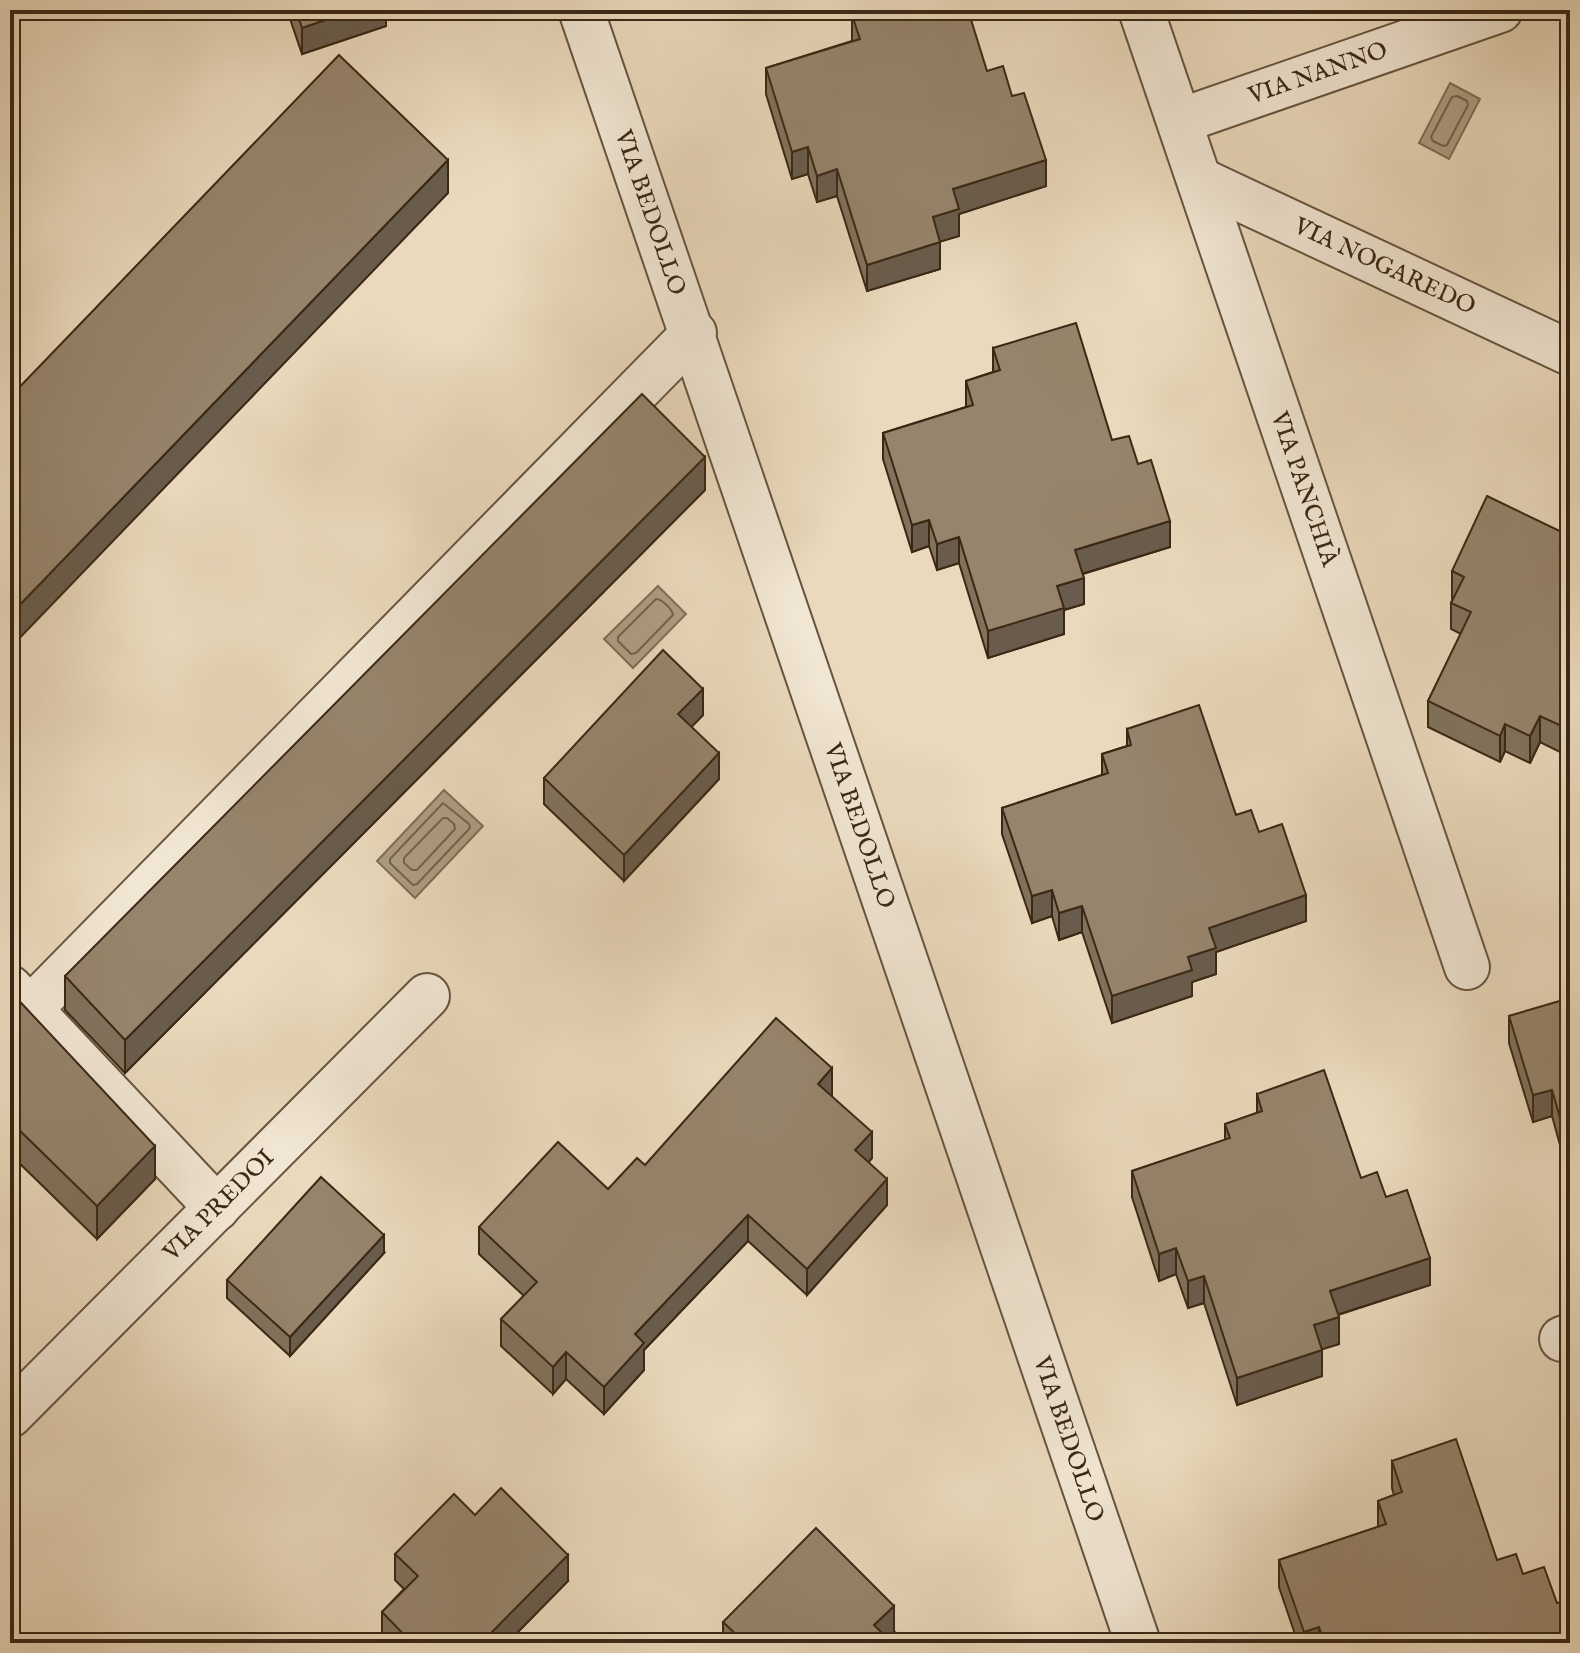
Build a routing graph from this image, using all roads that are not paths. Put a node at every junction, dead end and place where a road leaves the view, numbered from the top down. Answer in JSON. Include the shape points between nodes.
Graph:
{"nodes":[{"id":1,"x":581,"y":10,"type":"edge"},
{"id":2,"x":1141,"y":10,"type":"edge"},
{"id":3,"x":1500,"y":10,"type":"edge"},
{"id":4,"x":1180,"y":121,"type":"junction"},
{"id":5,"x":1200,"y":180,"type":"junction"},
{"id":6,"x":694,"y":333,"type":"junction"},
{"id":7,"x":1570,"y":353,"type":"edge"},
{"id":8,"x":1467,"y":967,"type":"dead end"},
{"id":9,"x":427,"y":996,"type":"dead end"},
{"id":10,"x":20,"y":998,"type":"edge"},
{"id":11,"x":217,"y":1208,"type":"junction"},
{"id":12,"x":10,"y":1415,"type":"edge"},
{"id":13,"x":1138,"y":1643,"type":"edge"}],
"edges":[{"from":1,"to":6,"type":"street","name":"VIA BEDOLLO"},
{"from":2,"to":4,"type":"street","name":"VIA PANCHIÀ"},
{"from":3,"to":4,"type":"street","name":"VIA NANNO"},
{"from":4,"to":5,"type":"street","name":"VIA PANCHIÀ"},
{"from":5,"to":7,"type":"street","name":"VIA NOGAREDO"},
{"from":5,"to":8,"type":"street","name":"VIA PANCHIÀ"},
{"from":6,"to":10,"type":"street"},
{"from":6,"to":13,"type":"street","name":"VIA BEDOLLO"},
{"from":9,"to":11,"type":"street","name":"VIA PREDOI"},
{"from":10,"to":11,"type":"street"},
{"from":11,"to":12,"type":"street","name":"VIA PREDOI"}]}
